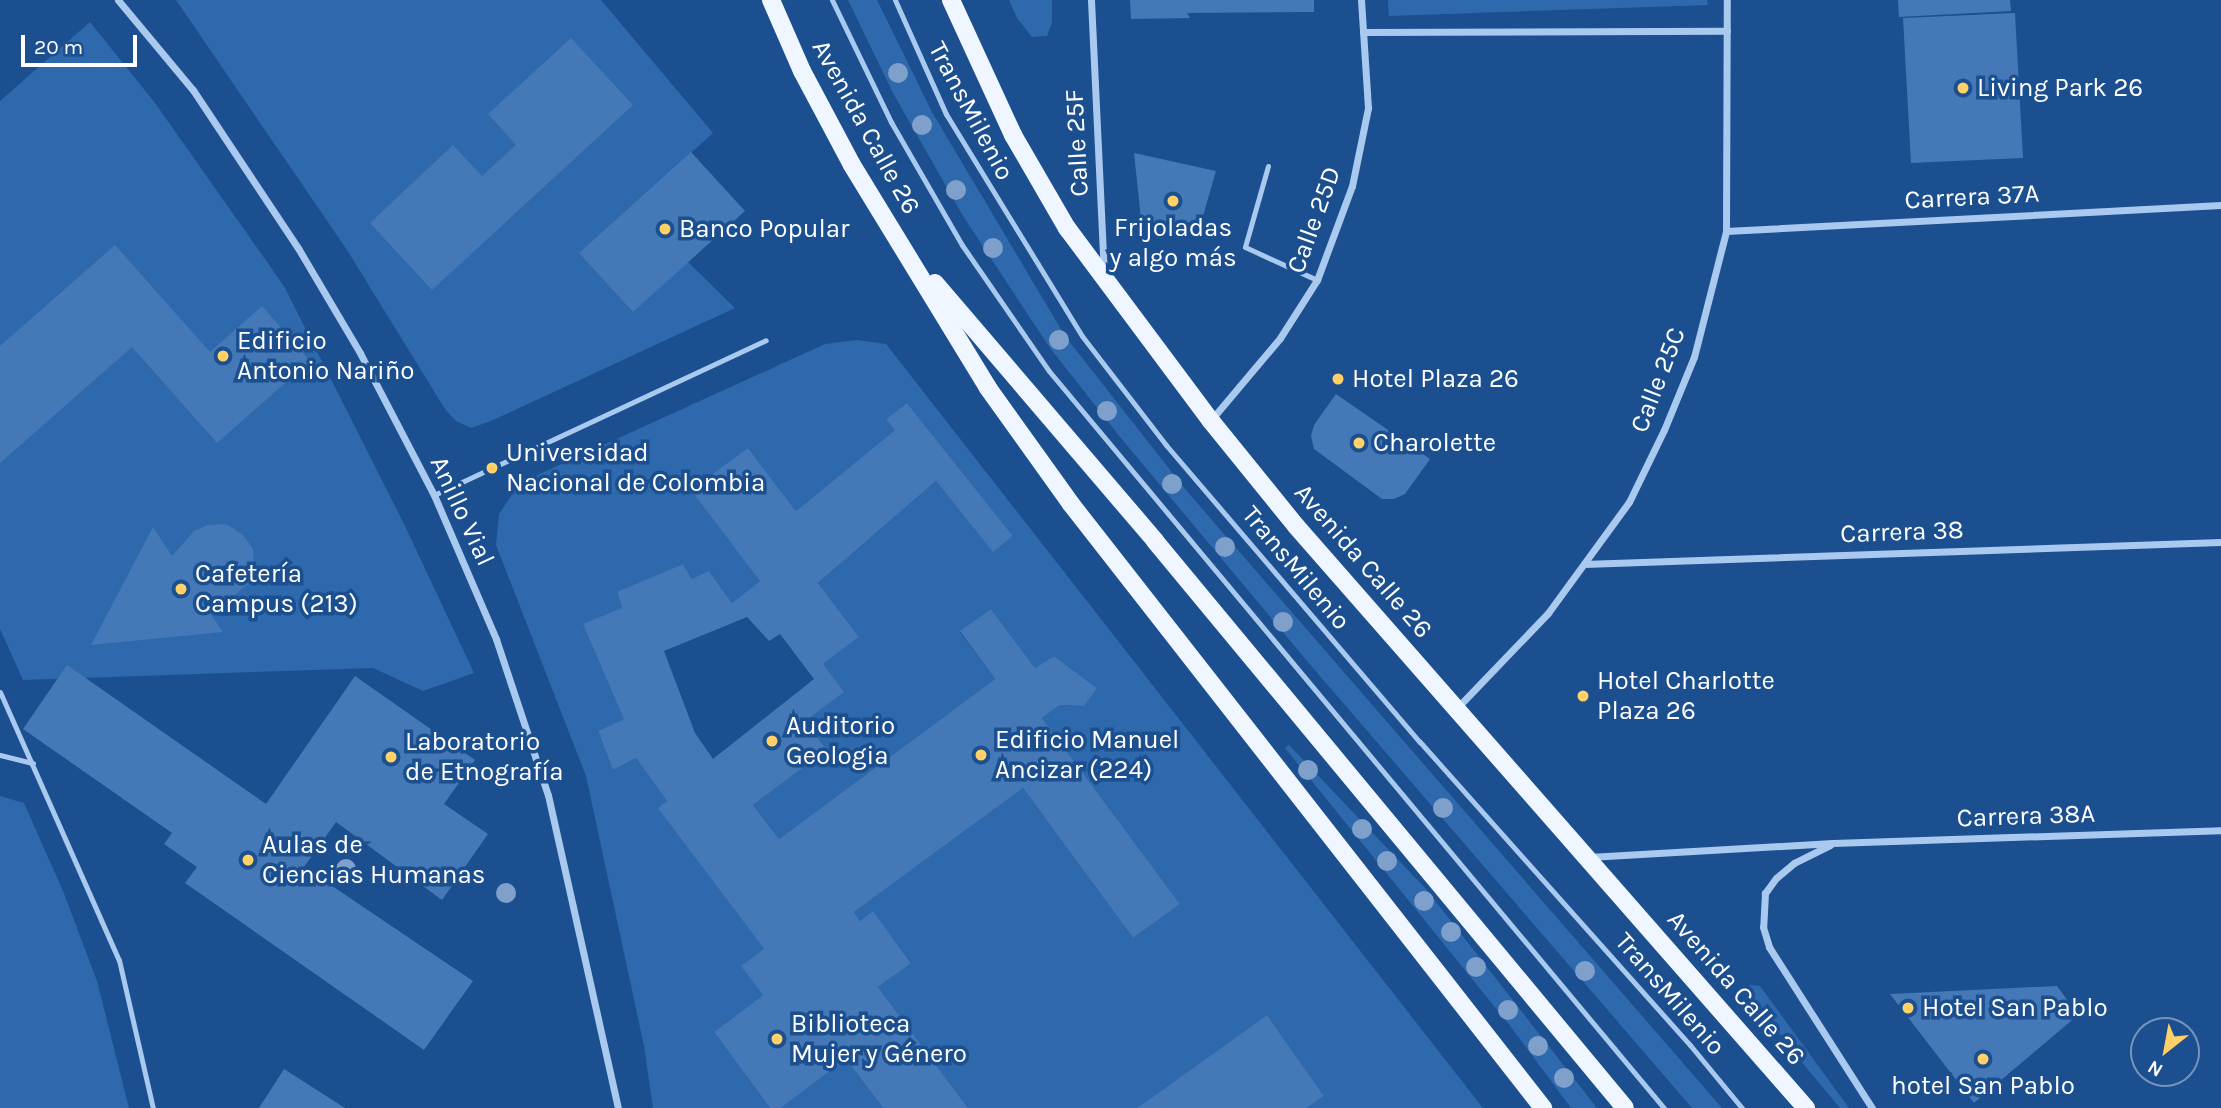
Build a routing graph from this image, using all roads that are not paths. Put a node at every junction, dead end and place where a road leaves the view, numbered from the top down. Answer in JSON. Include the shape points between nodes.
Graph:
{"nodes":[{"id":1,"x":118,"y":0,"type":"edge"},
{"id":2,"x":771,"y":0,"type":"edge"},
{"id":3,"x":832,"y":0,"type":"edge"},
{"id":4,"x":895,"y":0,"type":"edge"},
{"id":5,"x":951,"y":0,"type":"edge"},
{"id":6,"x":1091,"y":0,"type":"edge"},
{"id":7,"x":1361,"y":0,"type":"edge"},
{"id":8,"x":1727,"y":0,"type":"edge"},
{"id":9,"x":1727,"y":31,"type":"junction"},
{"id":10,"x":1363,"y":32,"type":"junction"},
{"id":11,"x":1268,"y":166,"type":"dead end"},
{"id":12,"x":2221,"y":205,"type":"edge"},
{"id":13,"x":1726,"y":231,"type":"junction"},
{"id":14,"x":898,"y":241,"type":"junction"},
{"id":15,"x":1317,"y":280,"type":"junction"},
{"id":16,"x":1105,"y":283,"type":"junction"},
{"id":17,"x":766,"y":340,"type":"dead end"},
{"id":18,"x":1211,"y":421,"type":"junction"},
{"id":19,"x":434,"y":495,"type":"junction"},
{"id":20,"x":2221,"y":542,"type":"edge"},
{"id":21,"x":1584,"y":564,"type":"junction"},
{"id":22,"x":0,"y":692,"type":"edge"},
{"id":23,"x":1456,"y":709,"type":"junction"},
{"id":24,"x":0,"y":755,"type":"edge"},
{"id":25,"x":33,"y":763,"type":"junction"},
{"id":26,"x":2221,"y":830,"type":"edge"},
{"id":27,"x":1833,"y":843,"type":"junction"},
{"id":28,"x":1587,"y":858,"type":"junction"},
{"id":29,"x":153,"y":1108,"type":"edge"},
{"id":30,"x":618,"y":1108,"type":"edge"},
{"id":31,"x":1542,"y":1108,"type":"edge"},
{"id":32,"x":1625,"y":1108,"type":"edge"},
{"id":33,"x":1664,"y":1108,"type":"edge"},
{"id":34,"x":1742,"y":1108,"type":"edge"},
{"id":35,"x":1806,"y":1108,"type":"edge"},
{"id":36,"x":1872,"y":1108,"type":"edge"}],
"edges":[{"from":1,"to":19,"type":"street","name":"Anillo Vial","via":[[193,90],[298,248],[360,353]]},
{"from":2,"to":14,"type":"main road","name":"Avenida Calle 26","via":[[819,103]]},
{"from":3,"to":33,"type":"lane","via":[[891,122],[962,245],[1049,371]]},
{"from":4,"to":34,"type":"lane","name":"TransMilenio","via":[[946,114],[1082,336],[1167,445],[1420,743]]},
{"from":5,"to":16,"type":"main road","name":"Avenida Calle 26","via":[[1013,135]]},
{"from":6,"to":16,"type":"street","name":"Calle 25F"},
{"from":7,"to":10,"type":"street","name":"Calle 25D"},
{"from":8,"to":9,"type":"street","name":"Calle 25C"},
{"from":9,"to":10,"type":"street"},
{"from":9,"to":13,"type":"street","name":"Calle 25C"},
{"from":10,"to":15,"type":"street","name":"Calle 25D","via":[[1368,108],[1352,186]]},
{"from":11,"to":15,"type":"lane","via":[[1245,247]]},
{"from":12,"to":13,"type":"street","name":"Carrera 37A"},
{"from":13,"to":21,"type":"street","name":"Calle 25C","via":[[1694,358],[1664,430],[1629,502]]},
{"from":14,"to":31,"type":"main road","name":"Avenida Calle 26","via":[[988,388],[1071,504]]},
{"from":14,"to":32,"type":"main road","name":"Avenida Calle 26","via":[[1155,541]]},
{"from":15,"to":18,"type":"street","name":"Calle 25D","via":[[1280,338]]},
{"from":16,"to":18,"type":"main road","name":"Avenida Calle 26"},
{"from":17,"to":19,"type":"lane"},
{"from":18,"to":23,"type":"main road","name":"Avenida Calle 26"},
{"from":19,"to":30,"type":"street","name":"Anillo Vial","via":[[496,639],[548,795]]},
{"from":20,"to":21,"type":"street","name":"Carrera 38"},
{"from":21,"to":23,"type":"street","name":"Calle 25C","via":[[1548,613]]},
{"from":22,"to":25,"type":"lane"},
{"from":23,"to":28,"type":"main road","name":"Avenida Calle 26"},
{"from":24,"to":25,"type":"lane"},
{"from":25,"to":29,"type":"lane","via":[[119,961]]},
{"from":26,"to":27,"type":"street","name":"Carrera 38A"},
{"from":27,"to":28,"type":"street","name":"Carrera 38A"},
{"from":27,"to":36,"type":"street","name":"Carrera 38A","via":[[1776,878],[1765,893],[1763,927],[1769,947]]},
{"from":28,"to":35,"type":"main road","name":"Avenida Calle 26"}]}
